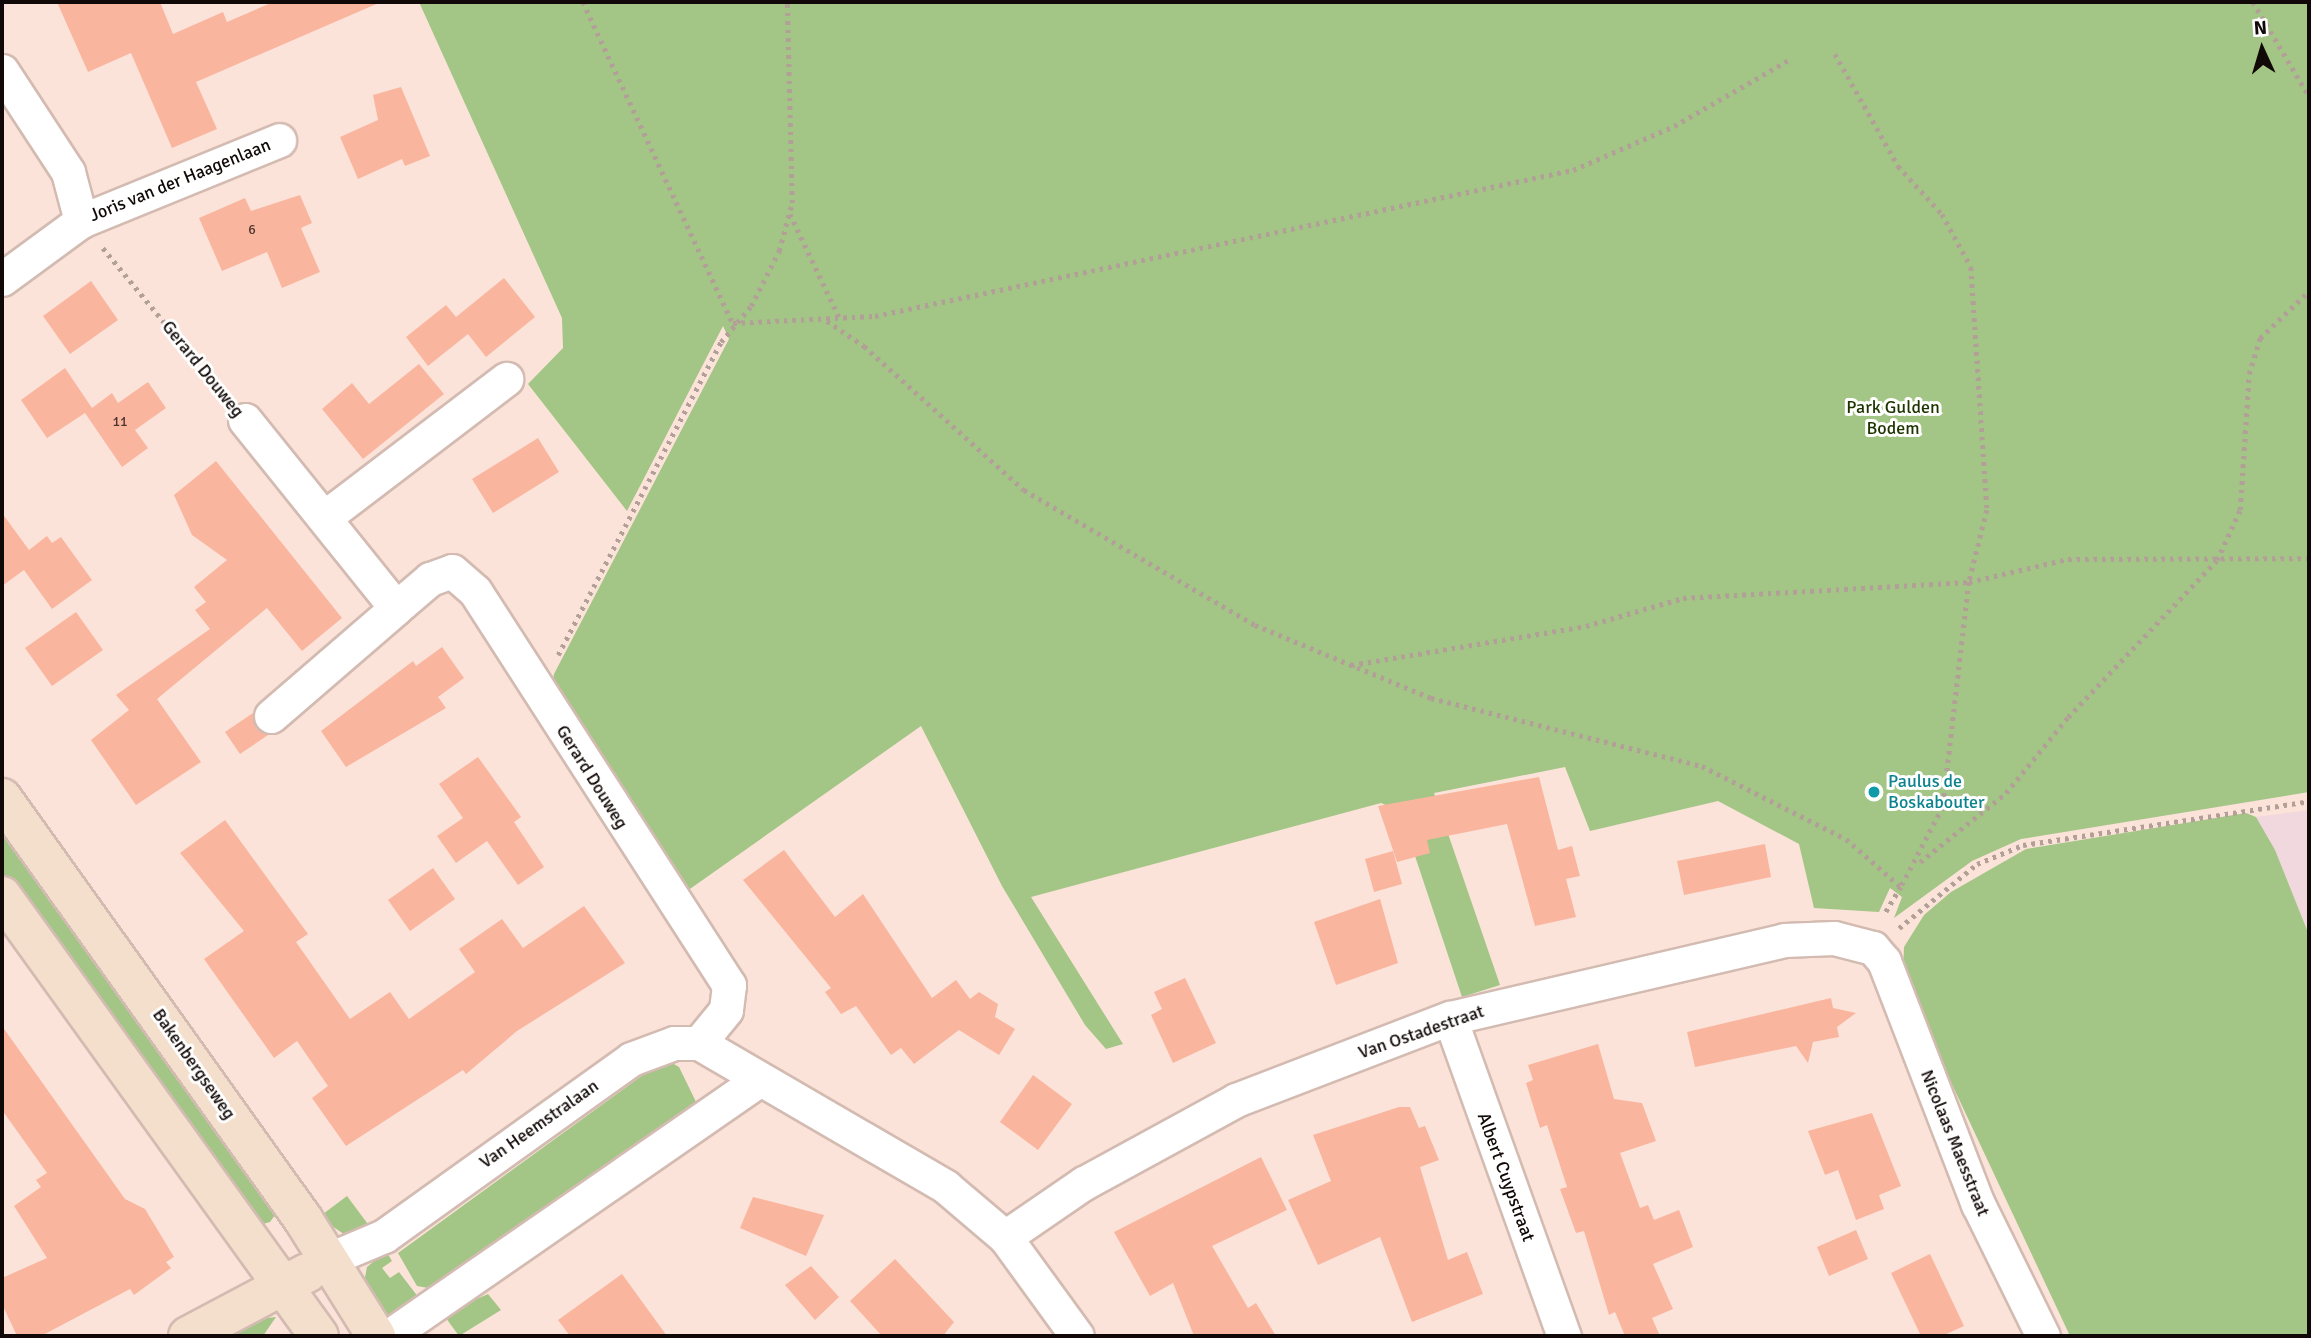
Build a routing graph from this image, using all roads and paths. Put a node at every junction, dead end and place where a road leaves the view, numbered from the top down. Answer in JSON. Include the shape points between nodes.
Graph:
{"nodes":[{"id":1,"x":583,"y":2,"type":"edge"},
{"id":2,"x":786,"y":2,"type":"edge"},
{"id":3,"x":2253,"y":2,"type":"edge"},
{"id":4,"x":1835,"y":54,"type":"dead end"},
{"id":5,"x":1789,"y":60,"type":"dead end"},
{"id":6,"x":2,"y":71,"type":"edge"},
{"id":7,"x":2309,"y":96,"type":"edge"},
{"id":8,"x":279,"y":140,"type":"dead end"},
{"id":9,"x":790,"y":214,"type":"junction"},
{"id":10,"x":81,"y":221,"type":"junction"},
{"id":11,"x":2,"y":279,"type":"edge"},
{"id":12,"x":2309,"y":291,"type":"edge"},
{"id":13,"x":840,"y":319,"type":"junction"},
{"id":14,"x":826,"y":321,"type":"junction"},
{"id":15,"x":733,"y":323,"type":"junction"},
{"id":16,"x":506,"y":379,"type":"dead end"},
{"id":17,"x":245,"y":420,"type":"joint"},
{"id":18,"x":325,"y":517,"type":"junction"},
{"id":19,"x":2309,"y":558,"type":"edge"},
{"id":20,"x":2217,"y":560,"type":"junction"},
{"id":21,"x":1969,"y":582,"type":"junction"},
{"id":22,"x":396,"y":608,"type":"junction"},
{"id":23,"x":1350,"y":665,"type":"junction"},
{"id":24,"x":536,"y":690,"type":"junction"},
{"id":25,"x":271,"y":716,"type":"dead end"},
{"id":26,"x":2,"y":798,"type":"edge"},
{"id":27,"x":2309,"y":801,"type":"edge"},
{"id":28,"x":1919,"y":863,"type":"junction"},
{"id":29,"x":1901,"y":887,"type":"junction"},
{"id":30,"x":2,"y":896,"type":"edge"},
{"id":31,"x":1873,"y":948,"type":"junction"},
{"id":32,"x":1450,"y":1018,"type":"junction"},
{"id":33,"x":699,"y":1044,"type":"junction"},
{"id":34,"x":756,"y":1082,"type":"junction"},
{"id":35,"x":1006,"y":1237,"type":"junction"},
{"id":36,"x":327,"y":1260,"type":"junction"},
{"id":37,"x":285,"y":1287,"type":"junction"},
{"id":38,"x":188,"y":1336,"type":"edge"},
{"id":39,"x":320,"y":1336,"type":"edge"},
{"id":40,"x":376,"y":1336,"type":"edge"},
{"id":41,"x":389,"y":1336,"type":"edge"},
{"id":42,"x":1077,"y":1336,"type":"edge"},
{"id":43,"x":1564,"y":1336,"type":"edge"},
{"id":44,"x":2043,"y":1336,"type":"edge"}],
"edges":[{"from":1,"to":15,"type":"path"},
{"from":2,"to":9,"type":"path"},
{"from":3,"to":7,"type":"path"},
{"from":4,"to":21,"type":"path","via":[[1898,166],[1942,214],[1971,267],[1987,510]]},
{"from":5,"to":13,"type":"path","via":[[1674,126],[1573,170]]},
{"from":6,"to":10,"type":"street","name":"Joris van der Haagenlaan","via":[[68,172]]},
{"from":8,"to":10,"type":"street","name":"Joris van der Haagenlaan"},
{"from":9,"to":13,"type":"path"},
{"from":9,"to":15,"type":"path","via":[[751,306]]},
{"from":10,"to":11,"type":"street","name":"Joris van der Haagenlaan"},
{"from":10,"to":17,"type":"path","name":"Gerard Douweg"},
{"from":12,"to":20,"type":"path","via":[[2260,338],[2249,374],[2240,510]]},
{"from":13,"to":14,"type":"path"},
{"from":14,"to":15,"type":"path"},
{"from":14,"to":23,"type":"path","via":[[1054,510],[1255,625]]},
{"from":15,"to":24,"type":"path","via":[[587,607]]},
{"from":16,"to":18,"type":"street"},
{"from":17,"to":18,"type":"street","name":"Gerard Douweg"},
{"from":18,"to":22,"type":"street","name":"Gerard Douweg"},
{"from":19,"to":20,"type":"path"},
{"from":20,"to":21,"type":"path","via":[[2068,559]]},
{"from":20,"to":28,"type":"path","via":[[2068,716],[2006,793]]},
{"from":21,"to":23,"type":"path","via":[[1684,597],[1586,626]]},
{"from":21,"to":28,"type":"path","via":[[1943,807]]},
{"from":22,"to":24,"type":"street","name":"Gerard Douweg","via":[[430,579],[452,571],[475,591]]},
{"from":22,"to":25,"type":"street","name":"Gerard Douweg"},
{"from":23,"to":29,"type":"path","via":[[1431,698],[1680,757],[1846,839]]},
{"from":24,"to":33,"type":"street","name":"Gerard Douweg","via":[[729,985],[726,1010]]},
{"from":26,"to":36,"type":"street","name":"Bakenbergseweg"},
{"from":27,"to":31,"type":"path","via":[[2023,845],[1977,864]]},
{"from":28,"to":29,"type":"path"},
{"from":29,"to":31,"type":"path"},
{"from":30,"to":37,"type":"street"},
{"from":31,"to":32,"type":"street","name":"Van Ostadestraat","via":[[1834,938],[1784,940]]},
{"from":31,"to":44,"type":"street","name":"Nicolaas Maesstraat","via":[[1891,976],[1978,1204]]},
{"from":32,"to":35,"type":"street","name":"Van Ostadestraat","via":[[1236,1100],[1084,1183]]},
{"from":32,"to":43,"type":"street","name":"Albert Cuypstraat"},
{"from":33,"to":34,"type":"street"},
{"from":33,"to":36,"type":"street","name":"Van Heemstralaan","via":[[674,1044],[631,1059],[384,1236]]},
{"from":34,"to":35,"type":"street","via":[[897,1157]]},
{"from":34,"to":41,"type":"street"},
{"from":35,"to":42,"type":"street"},
{"from":36,"to":37,"type":"street"},
{"from":36,"to":40,"type":"street","name":"Bakenbergseweg"},
{"from":37,"to":38,"type":"street"},
{"from":37,"to":39,"type":"street"}]}
